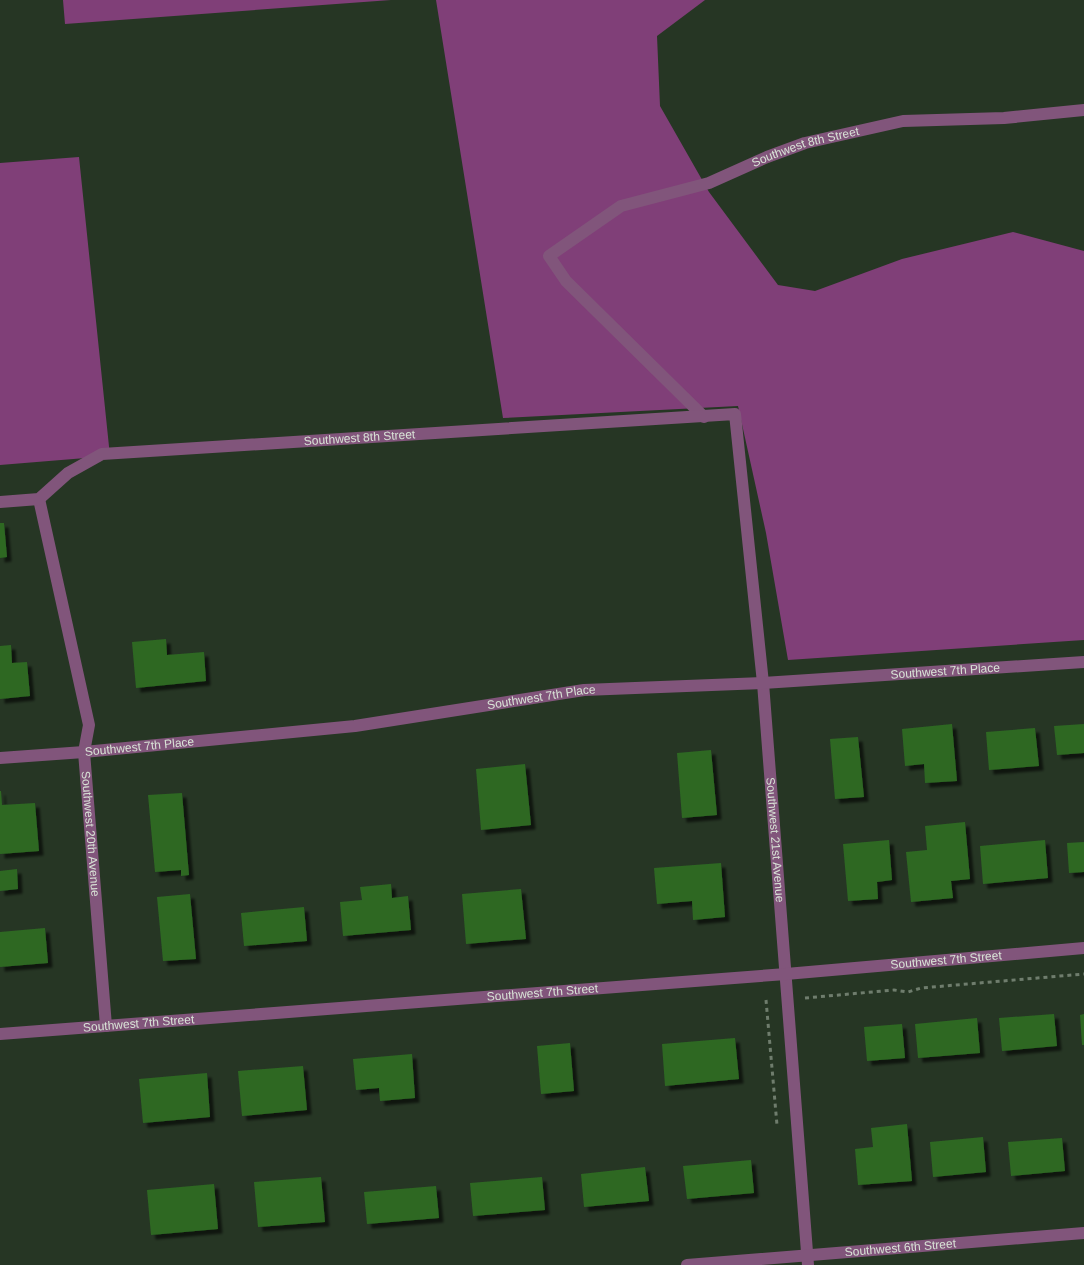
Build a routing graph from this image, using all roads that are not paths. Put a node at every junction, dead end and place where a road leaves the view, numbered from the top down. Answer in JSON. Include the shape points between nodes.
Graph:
{"nodes":[{"id":1,"x":1084,"y":110,"type":"edge"},
{"id":2,"x":735,"y":414,"type":"joint"},
{"id":3,"x":704,"y":417,"type":"junction"},
{"id":4,"x":39,"y":499,"type":"junction"},
{"id":5,"x":0,"y":502,"type":"edge"},
{"id":6,"x":1084,"y":662,"type":"edge"},
{"id":7,"x":763,"y":683,"type":"junction"},
{"id":8,"x":84,"y":752,"type":"junction"},
{"id":9,"x":0,"y":758,"type":"edge"},
{"id":10,"x":1084,"y":948,"type":"edge"},
{"id":11,"x":786,"y":974,"type":"junction"},
{"id":12,"x":106,"y":1026,"type":"junction"},
{"id":13,"x":0,"y":1034,"type":"edge"},
{"id":14,"x":1084,"y":1233,"type":"edge"},
{"id":15,"x":807,"y":1260,"type":"edge"},
{"id":16,"x":687,"y":1265,"type":"edge"}],
"edges":[{"from":1,"to":3,"type":"street","name":"Southwest 8th Street","via":[[1004,118],[903,121],[806,143],[709,183],[621,206],[549,256],[566,282]]},
{"from":2,"to":3,"type":"street","name":"Southwest 8th Street"},
{"from":2,"to":7,"type":"street","name":"Southwest 21st Avenue"},
{"from":3,"to":4,"type":"street","name":"Southwest 8th Street","via":[[102,454],[68,474]]},
{"from":4,"to":5,"type":"street"},
{"from":4,"to":8,"type":"street","name":"Southwest 20th Avenue","via":[[89,725]]},
{"from":6,"to":7,"type":"street","name":"Southwest 7th Place"},
{"from":7,"to":8,"type":"street","name":"Southwest 7th Place","via":[[584,690],[355,726]]},
{"from":7,"to":11,"type":"street","name":"Southwest 21st Avenue"},
{"from":8,"to":9,"type":"street","name":"Southwest 7th Place"},
{"from":8,"to":12,"type":"street","name":"Southwest 20th Avenue"},
{"from":10,"to":11,"type":"street","name":"Southwest 7th Street"},
{"from":11,"to":12,"type":"street","name":"Southwest 7th Street"},
{"from":11,"to":15,"type":"street","name":"Southwest 21st Avenue"},
{"from":12,"to":13,"type":"street","name":"Southwest 7th Street"},
{"from":14,"to":15,"type":"street","name":"Southwest 6th Street"},
{"from":15,"to":16,"type":"street","name":"Southwest 6th Street"}]}
